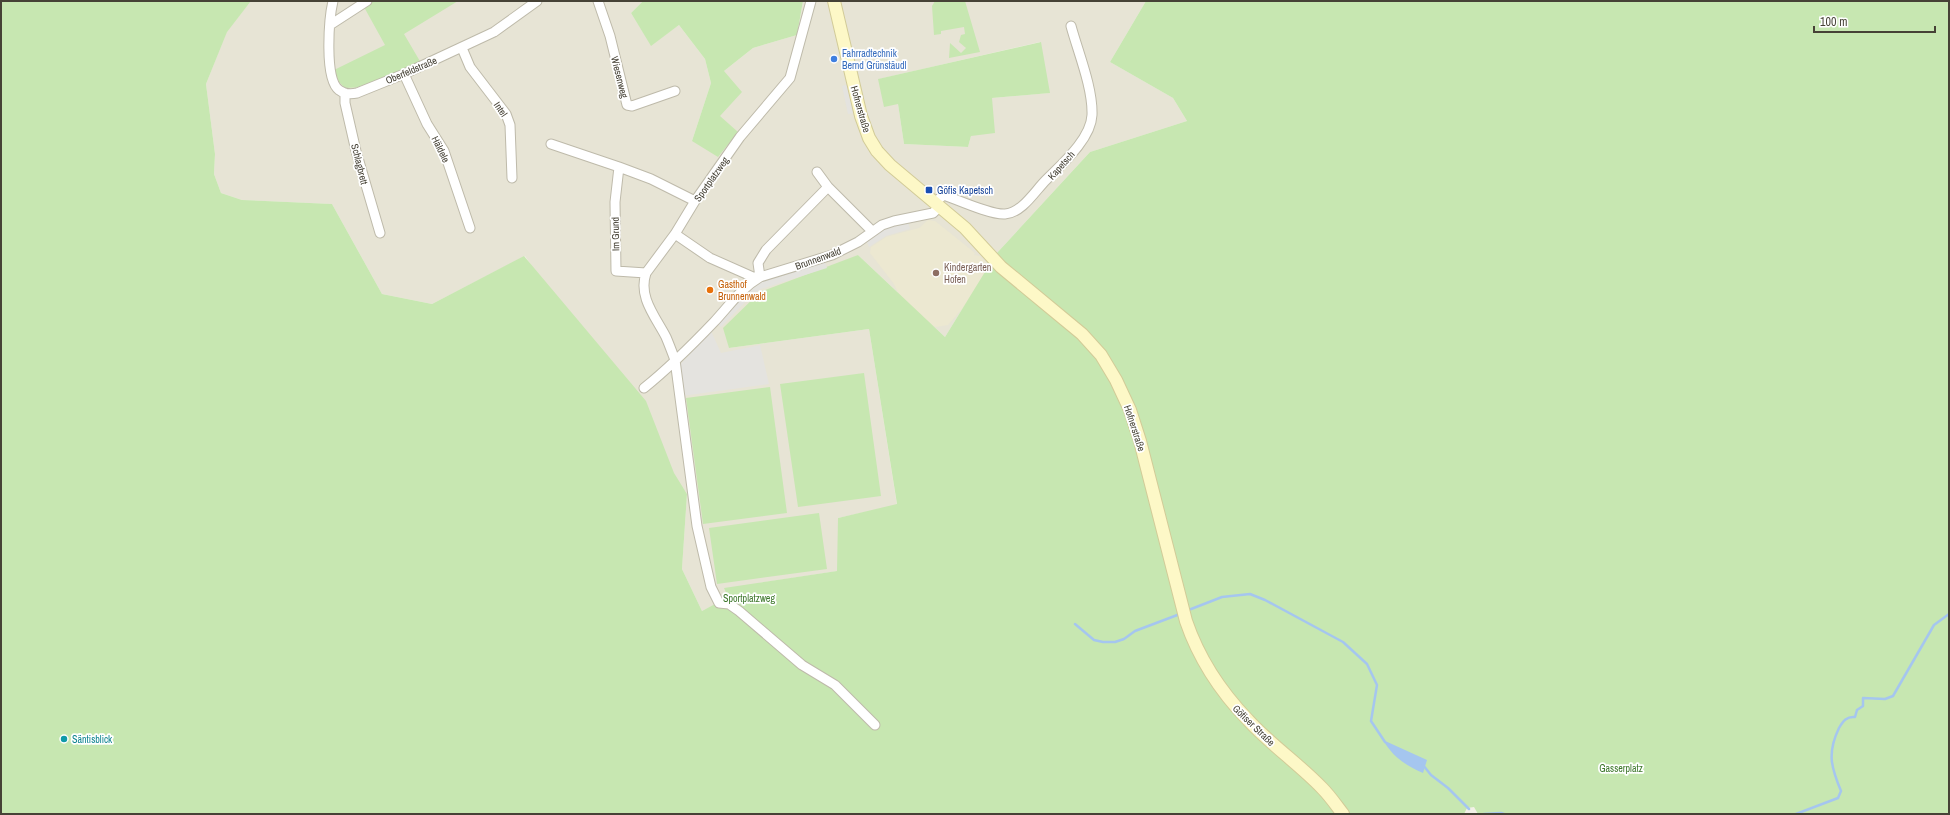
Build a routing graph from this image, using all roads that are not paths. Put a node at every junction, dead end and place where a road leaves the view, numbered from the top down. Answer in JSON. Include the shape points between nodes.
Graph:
{"nodes":[{"id":1,"x":333,"y":1,"type":"edge"},
{"id":2,"x":367,"y":1,"type":"edge"},
{"id":3,"x":537,"y":1,"type":"edge"},
{"id":4,"x":598,"y":1,"type":"edge"},
{"id":5,"x":811,"y":1,"type":"edge"},
{"id":6,"x":834,"y":1,"type":"edge"},
{"id":7,"x":330,"y":25,"type":"junction"},
{"id":8,"x":1071,"y":26,"type":"dead end"},
{"id":9,"x":462,"y":48,"type":"junction"},
{"id":10,"x":404,"y":74,"type":"junction"},
{"id":11,"x":675,"y":91,"type":"dead end"},
{"id":12,"x":345,"y":93,"type":"junction"},
{"id":13,"x":551,"y":144,"type":"dead end"},
{"id":14,"x":619,"y":167,"type":"junction"},
{"id":15,"x":817,"y":172,"type":"dead end"},
{"id":16,"x":512,"y":178,"type":"dead end"},
{"id":17,"x":828,"y":187,"type":"junction"},
{"id":18,"x":695,"y":201,"type":"junction"},
{"id":19,"x":937,"y":204,"type":"junction"},
{"id":20,"x":470,"y":228,"type":"dead end"},
{"id":21,"x":872,"y":231,"type":"junction"},
{"id":22,"x":380,"y":233,"type":"dead end"},
{"id":23,"x":675,"y":234,"type":"junction"},
{"id":24,"x":646,"y":273,"type":"junction"},
{"id":25,"x":760,"y":277,"type":"junction"},
{"id":26,"x":675,"y":360,"type":"junction"},
{"id":27,"x":644,"y":388,"type":"dead end"},
{"id":28,"x":1186,"y":621,"type":"joint"},
{"id":29,"x":875,"y":725,"type":"dead end"},
{"id":30,"x":1343,"y":814,"type":"edge"}],
"edges":[{"from":1,"to":7,"type":"street"},
{"from":2,"to":7,"type":"street"},
{"from":3,"to":9,"type":"street","name":"Oberfeldstraße","via":[[494,32]]},
{"from":4,"to":11,"type":"street","name":"Wiesenweg","via":[[610,36],[627,105],[632,106]]},
{"from":5,"to":18,"type":"street","name":"Sportplatzweg","via":[[790,78],[745,131]]},
{"from":6,"to":19,"type":"main road","name":"Hofnerstraße","via":[[861,116],[869,138],[890,165]]},
{"from":7,"to":12,"type":"street","via":[[332,77],[339,90]]},
{"from":8,"to":19,"type":"street","name":"Kapetsch","via":[[1086,75],[1092,113],[1091,125],[1081,141],[1035,194],[1010,213],[997,213],[944,195]]},
{"from":9,"to":10,"type":"street","name":"Oberfeldstraße"},
{"from":9,"to":16,"type":"street","name":"Intel","via":[[470,67],[506,114],[510,125]]},
{"from":10,"to":12,"type":"street","name":"Oberfeldstraße","via":[[357,93]]},
{"from":10,"to":20,"type":"street","name":"Häldele","via":[[427,124],[444,151]]},
{"from":12,"to":22,"type":"street","name":"Schlagbrett","via":[[355,144]]},
{"from":13,"to":14,"type":"street"},
{"from":14,"to":18,"type":"street","via":[[651,179]]},
{"from":14,"to":24,"type":"street","name":"Im Grund","via":[[615,202],[616,271]]},
{"from":15,"to":17,"type":"street"},
{"from":17,"to":21,"type":"street"},
{"from":17,"to":25,"type":"street","via":[[766,250],[758,264]]},
{"from":18,"to":23,"type":"street","name":"Sportplatzweg"},
{"from":19,"to":21,"type":"street","name":"Brunnenwald","via":[[933,213],[894,221]]},
{"from":19,"to":28,"type":"main road","name":"Hofnerstraße","via":[[980,242],[996,252],[1013,276],[1082,334],[1101,355],[1116,380],[1130,410],[1140,441]]},
{"from":21,"to":25,"type":"street","name":"Brunnenwald","via":[[858,242],[832,255]]},
{"from":23,"to":24,"type":"street","name":"Sportplatzweg"},
{"from":23,"to":25,"type":"street","via":[[710,258],[753,277]]},
{"from":24,"to":26,"type":"street","via":[[644,292],[647,304],[666,337]]},
{"from":25,"to":26,"type":"street","name":"Brunnenwald","via":[[746,285]]},
{"from":26,"to":27,"type":"street"},
{"from":26,"to":29,"type":"street","via":[[697,526],[711,587],[719,603],[729,604],[802,665],[835,685]]},
{"from":28,"to":30,"type":"main road","name":"Göfiser Straße","via":[[1194,645],[1210,674],[1228,698],[1249,721],[1323,788]]}]}
